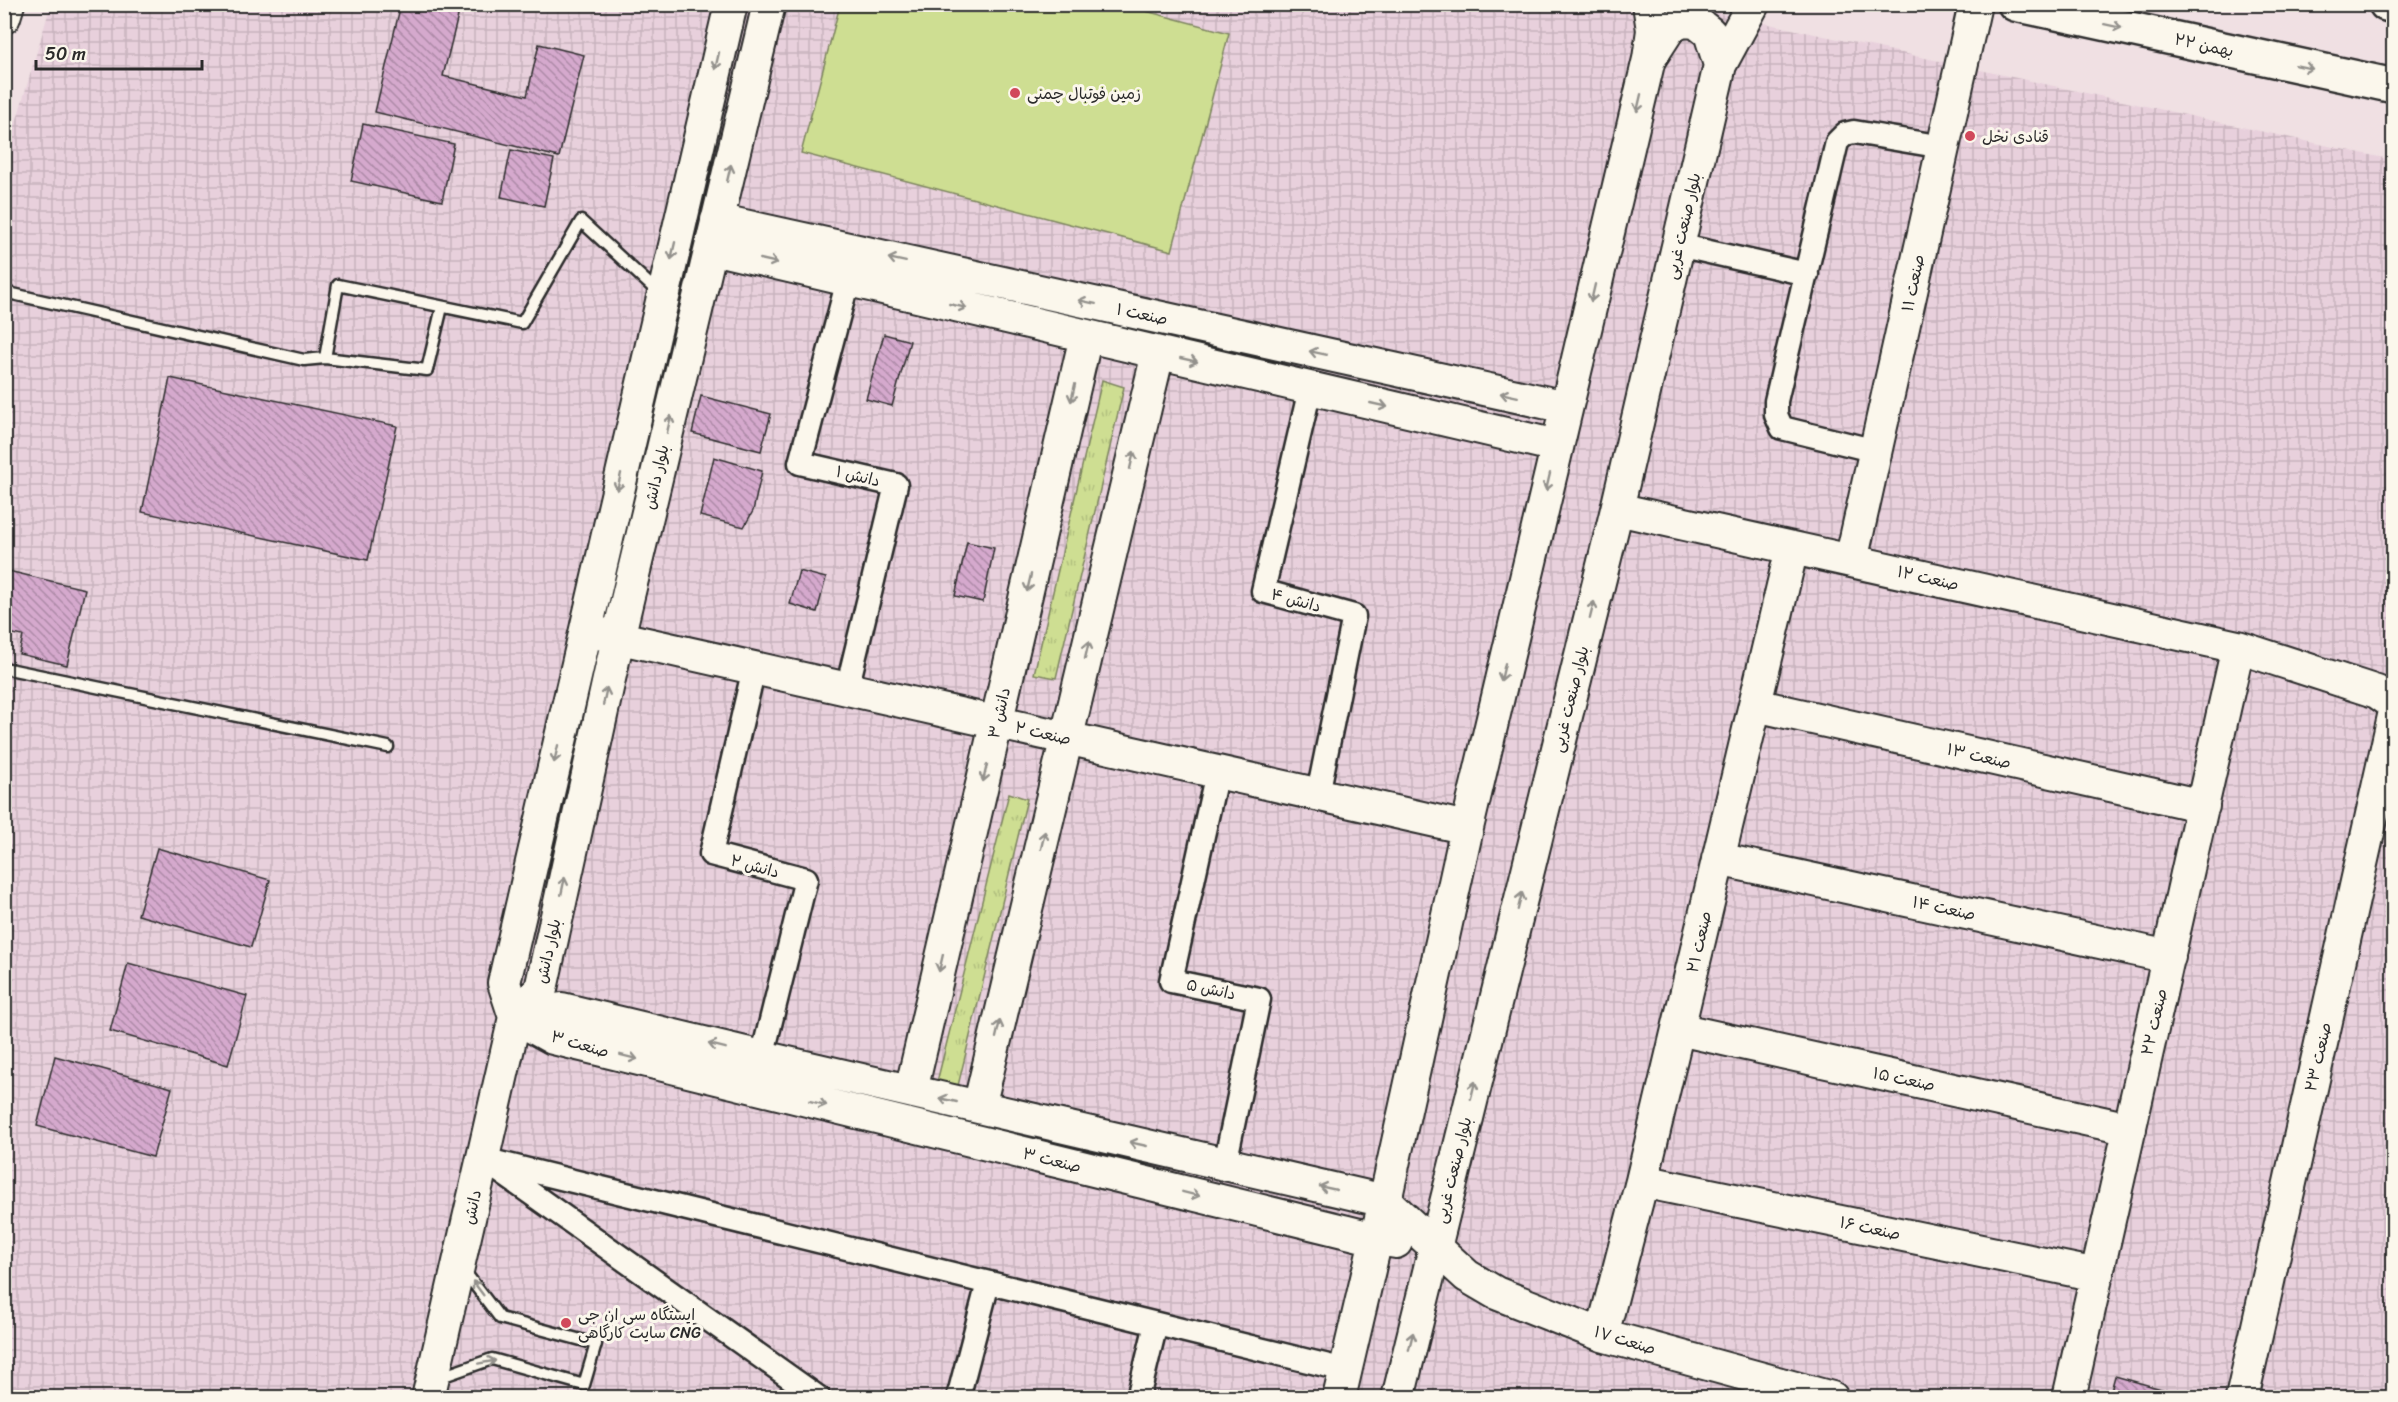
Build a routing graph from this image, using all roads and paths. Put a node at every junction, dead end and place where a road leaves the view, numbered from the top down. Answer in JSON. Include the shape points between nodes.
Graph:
{"nodes":[{"id":1,"x":8,"y":4,"type":"edge"},
{"id":2,"x":730,"y":4,"type":"edge"},
{"id":3,"x":769,"y":4,"type":"edge"},
{"id":4,"x":1649,"y":4,"type":"edge"},
{"id":5,"x":1753,"y":4,"type":"edge"},
{"id":6,"x":1975,"y":4,"type":"edge"},
{"id":7,"x":2015,"y":4,"type":"edge"},
{"id":8,"x":2386,"y":4,"type":"edge"},
{"id":9,"x":2394,"y":6,"type":"edge"},
{"id":10,"x":4,"y":18,"type":"edge"},
{"id":11,"x":1649,"y":59,"type":"junction"},
{"id":12,"x":1720,"y":65,"type":"junction"},
{"id":13,"x":2394,"y":86,"type":"edge"},
{"id":14,"x":1943,"y":147,"type":"junction"},
{"id":15,"x":715,"y":234,"type":"junction"},
{"id":16,"x":1678,"y":245,"type":"junction"},
{"id":17,"x":1807,"y":274,"type":"junction"},
{"id":18,"x":848,"y":280,"type":"junction"},
{"id":19,"x":4,"y":292,"type":"edge"},
{"id":20,"x":662,"y":296,"type":"junction"},
{"id":21,"x":697,"y":304,"type":"junction"},
{"id":22,"x":442,"y":307,"type":"junction"},
{"id":23,"x":1086,"y":336,"type":"junction"},
{"id":24,"x":1158,"y":353,"type":"junction"},
{"id":25,"x":325,"y":357,"type":"junction"},
{"id":26,"x":1310,"y":388,"type":"junction"},
{"id":27,"x":1566,"y":408,"type":"junction"},
{"id":28,"x":1557,"y":446,"type":"junction"},
{"id":29,"x":1876,"y":451,"type":"junction"},
{"id":30,"x":1617,"y":509,"type":"junction"},
{"id":31,"x":1792,"y":548,"type":"junction"},
{"id":32,"x":1851,"y":561,"type":"junction"},
{"id":33,"x":584,"y":630,"type":"junction"},
{"id":34,"x":618,"y":638,"type":"junction"},
{"id":35,"x":2238,"y":647,"type":"junction"},
{"id":36,"x":4,"y":668,"type":"edge"},
{"id":37,"x":754,"y":668,"type":"junction"},
{"id":38,"x":847,"y":689,"type":"junction"},
{"id":39,"x":2394,"y":704,"type":"edge"},
{"id":40,"x":1755,"y":705,"type":"junction"},
{"id":41,"x":2394,"y":716,"type":"edge"},
{"id":42,"x":997,"y":722,"type":"junction"},
{"id":43,"x":1066,"y":738,"type":"junction"},
{"id":44,"x":388,"y":747,"type":"dead end"},
{"id":45,"x":1217,"y":772,"type":"junction"},
{"id":46,"x":1318,"y":794,"type":"junction"},
{"id":47,"x":2203,"y":806,"type":"junction"},
{"id":48,"x":1467,"y":828,"type":"junction"},
{"id":49,"x":1719,"y":859,"type":"junction"},
{"id":50,"x":2169,"y":957,"type":"junction"},
{"id":51,"x":515,"y":1017,"type":"junction"},
{"id":52,"x":1678,"y":1029,"type":"junction"},
{"id":53,"x":762,"y":1057,"type":"junction"},
{"id":54,"x":911,"y":1091,"type":"junction"},
{"id":55,"x":979,"y":1107,"type":"junction"},
{"id":56,"x":2130,"y":1129,"type":"junction"},
{"id":57,"x":483,"y":1159,"type":"junction"},
{"id":58,"x":1225,"y":1164,"type":"junction"},
{"id":59,"x":1642,"y":1181,"type":"junction"},
{"id":60,"x":1385,"y":1201,"type":"junction"},
{"id":61,"x":1376,"y":1239,"type":"junction"},
{"id":62,"x":1434,"y":1246,"type":"junction"},
{"id":63,"x":459,"y":1263,"type":"junction"},
{"id":64,"x":2097,"y":1275,"type":"junction"},
{"id":65,"x":988,"y":1283,"type":"junction"},
{"id":66,"x":1156,"y":1324,"type":"junction"},
{"id":67,"x":1602,"y":1335,"type":"junction"},
{"id":68,"x":1342,"y":1384,"type":"edge"},
{"id":69,"x":430,"y":1389,"type":"edge"},
{"id":70,"x":819,"y":1398,"type":"edge"},
{"id":71,"x":958,"y":1398,"type":"edge"},
{"id":72,"x":1138,"y":1398,"type":"edge"},
{"id":73,"x":1398,"y":1398,"type":"edge"},
{"id":74,"x":1832,"y":1398,"type":"edge"},
{"id":75,"x":2069,"y":1398,"type":"edge"},
{"id":76,"x":2242,"y":1398,"type":"edge"}],
"edges":[{"from":1,"to":10,"type":"street"},
{"from":2,"to":20,"type":"street","one_way":true},
{"from":15,"to":3,"type":"street","name":"بلوار دانش","one_way":true},
{"from":4,"to":11,"type":"street","via":[[1653,30]]},
{"from":5,"to":12,"type":"street","name":"بلوار صنعت غربی"},
{"from":6,"to":14,"type":"street","name":"صنعت ۱۱"},
{"from":7,"to":13,"type":"highway","name":"۲۲ بهمن","one_way":true},
{"from":8,"to":9,"type":"highway"},
{"from":11,"to":12,"type":"street","via":[[1670,27],[1683,21],[1696,22],[1710,33]]},
{"from":11,"to":27,"type":"street","one_way":true},
{"from":12,"to":16,"type":"street","name":"بلوار صنعت غربی"},
{"from":14,"to":17,"type":"street","via":[[1854,132],[1845,134],[1837,142]]},
{"from":14,"to":29,"type":"street","name":"صنعت ۱۱"},
{"from":15,"to":18,"type":"street","name":"صنعت ۱","one_way":true},
{"from":15,"to":21,"type":"street","name":"بلوار دانش"},
{"from":27,"to":15,"type":"street","name":"صنعت ۱","one_way":true},
{"from":16,"to":17,"type":"street"},
{"from":16,"to":30,"type":"street","name":"بلوار صنعت غربی"},
{"from":17,"to":29,"type":"street","via":[[1776,401],[1776,415],[1782,428]]},
{"from":18,"to":23,"type":"street","name":"صنعت ۱","one_way":true},
{"from":18,"to":38,"type":"street","name":"دانش ۱","via":[[800,463],[896,485]]},
{"from":19,"to":25,"type":"lane","via":[[304,360]]},
{"from":20,"to":21,"type":"street"},
{"from":20,"to":22,"type":"lane","via":[[581,221],[522,323]]},
{"from":20,"to":33,"type":"street","one_way":true},
{"from":34,"to":21,"type":"street","name":"بلوار دانش","one_way":true},
{"from":22,"to":25,"type":"lane","via":[[427,370]]},
{"from":22,"to":25,"type":"lane","via":[[338,285]]},
{"from":23,"to":24,"type":"street","name":"صنعت ۱"},
{"from":23,"to":42,"type":"street","name":"دانش ۳","one_way":true},
{"from":24,"to":26,"type":"street","name":"صنعت ۱","one_way":true},
{"from":43,"to":24,"type":"street","one_way":true},
{"from":26,"to":28,"type":"street","name":"صنعت ۱","one_way":true},
{"from":26,"to":46,"type":"street","name":"دانش ۴","via":[[1263,591],[1354,616]]},
{"from":27,"to":28,"type":"street"},
{"from":28,"to":48,"type":"street","one_way":true},
{"from":29,"to":32,"type":"street","name":"صنعت ۱۱"},
{"from":30,"to":31,"type":"street","name":"صنعت ۱۲"},
{"from":62,"to":30,"type":"street","name":"بلوار صنعت غربی","one_way":true},
{"from":31,"to":32,"type":"street","name":"صنعت ۱۲"},
{"from":31,"to":40,"type":"street","name":"صنعت ۲۱"},
{"from":32,"to":35,"type":"street","name":"صنعت ۱۲"},
{"from":33,"to":34,"type":"street","name":"صنعت ۲"},
{"from":33,"to":51,"type":"street","one_way":true,"via":[[504,982]]},
{"from":34,"to":37,"type":"street","name":"صنعت ۲"},
{"from":51,"to":34,"type":"street","name":"بلوار دانش","one_way":true,"via":[[541,989]]},
{"from":35,"to":39,"type":"street","name":"صنعت ۱۲","via":[[2378,692]]},
{"from":35,"to":47,"type":"street","name":"صنعت ۲۲"},
{"from":36,"to":44,"type":"lane"},
{"from":37,"to":38,"type":"street","name":"صنعت ۲"},
{"from":37,"to":53,"type":"street","name":"دانش ۲","via":[[711,854],[806,879]]},
{"from":38,"to":42,"type":"street","name":"صنعت ۲"},
{"from":40,"to":47,"type":"street","name":"صنعت ۱۳"},
{"from":40,"to":49,"type":"street","name":"صنعت ۲۱"},
{"from":41,"to":76,"type":"street","name":"صنعت ۲۳"},
{"from":42,"to":43,"type":"street","name":"صنعت ۲"},
{"from":42,"to":54,"type":"street","name":"دانش ۳","one_way":true},
{"from":43,"to":45,"type":"street","name":"صنعت ۲"},
{"from":55,"to":43,"type":"street","one_way":true},
{"from":45,"to":46,"type":"street","name":"صنعت ۲"},
{"from":45,"to":58,"type":"street","name":"دانش ۵","via":[[1172,981],[1259,999]]},
{"from":46,"to":48,"type":"street","name":"صنعت ۲"},
{"from":47,"to":50,"type":"street","name":"صنعت ۲۲"},
{"from":48,"to":60,"type":"street"},
{"from":49,"to":50,"type":"street","name":"صنعت ۱۴"},
{"from":49,"to":52,"type":"street","name":"صنعت ۲۱"},
{"from":50,"to":56,"type":"street","name":"صنعت ۲۲"},
{"from":53,"to":51,"type":"street","name":"صنعت ۳","one_way":true,"via":[[562,1009]]},
{"from":51,"to":57,"type":"street","name":"دانش"},
{"from":51,"to":61,"type":"street","name":"صنعت ۳","one_way":true,"via":[[553,1038]]},
{"from":52,"to":56,"type":"street","name":"صنعت ۱۵"},
{"from":52,"to":59,"type":"street","name":"صنعت ۲۱"},
{"from":53,"to":54,"type":"street","name":"صنعت ۳"},
{"from":55,"to":54,"type":"street","name":"صنعت ۳","one_way":true},
{"from":58,"to":55,"type":"street","name":"صنعت ۳","one_way":true},
{"from":56,"to":64,"type":"street","name":"صنعت ۲۲"},
{"from":57,"to":63,"type":"street","name":"دانش"},
{"from":57,"to":65,"type":"street"},
{"from":57,"to":70,"type":"street"},
{"from":60,"to":58,"type":"street","name":"صنعت ۳","one_way":true},
{"from":59,"to":64,"type":"street","name":"صنعت ۱۶"},
{"from":59,"to":67,"type":"street","name":"صنعت ۲۱"},
{"from":60,"to":61,"type":"street"},
{"from":60,"to":62,"type":"street","name":"صنعت ۱۷"},
{"from":61,"to":62,"type":"street","name":"صنعت ۳"},
{"from":61,"to":68,"type":"street"},
{"from":62,"to":67,"type":"street","name":"صنعت ۱۷","via":[[1467,1276],[1497,1293]]},
{"from":73,"to":62,"type":"street","name":"بلوار صنعت غربی","one_way":true},
{"from":63,"to":69,"type":"street","name":"دانش"},
{"from":69,"to":63,"type":"lane","one_way":true,"via":[[492,1359],[584,1385],[596,1344],[500,1318]]},
{"from":64,"to":75,"type":"street","name":"صنعت ۲۲"},
{"from":65,"to":66,"type":"street"},
{"from":65,"to":71,"type":"street"},
{"from":66,"to":68,"type":"street"},
{"from":66,"to":72,"type":"street"},
{"from":67,"to":74,"type":"street","name":"صنعت ۱۷"}]}
